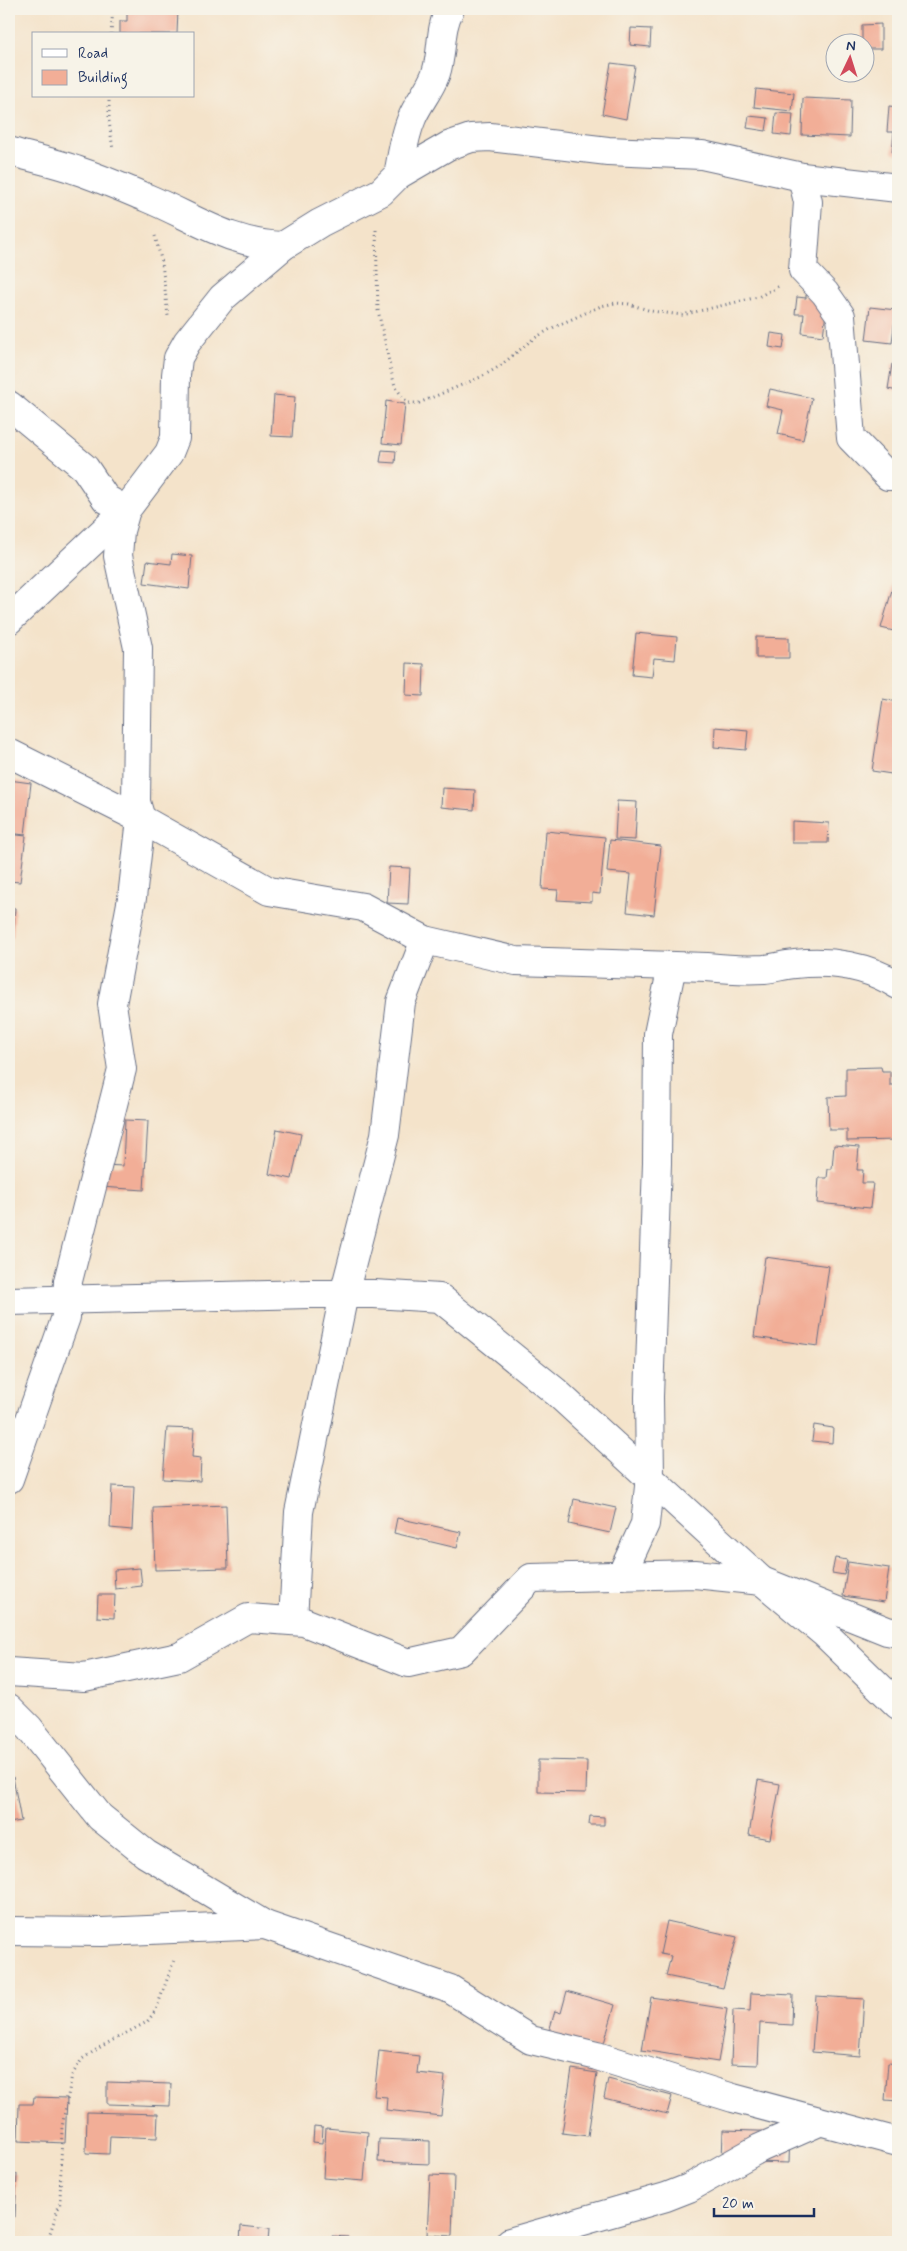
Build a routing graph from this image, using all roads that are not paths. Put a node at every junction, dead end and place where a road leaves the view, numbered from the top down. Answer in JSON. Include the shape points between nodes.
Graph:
{"nodes":[{"id":1,"x":450,"y":9,"type":"edge"},
{"id":2,"x":9,"y":151,"type":"edge"},
{"id":3,"x":802,"y":177,"type":"junction"},
{"id":4,"x":390,"y":184,"type":"junction"},
{"id":5,"x":898,"y":188,"type":"edge"},
{"id":6,"x":283,"y":246,"type":"junction"},
{"id":7,"x":9,"y":405,"type":"edge"},
{"id":8,"x":898,"y":476,"type":"edge"},
{"id":9,"x":126,"y":510,"type":"junction"},
{"id":10,"x":9,"y":620,"type":"edge"},
{"id":11,"x":9,"y":753,"type":"edge"},
{"id":12,"x":141,"y":819,"type":"junction"},
{"id":13,"x":425,"y":940,"type":"junction"},
{"id":14,"x":672,"y":966,"type":"junction"},
{"id":15,"x":898,"y":985,"type":"edge"},
{"id":16,"x":344,"y":1294,"type":"junction"},
{"id":17,"x":67,"y":1299,"type":"junction"},
{"id":18,"x":9,"y":1301,"type":"edge"},
{"id":19,"x":650,"y":1477,"type":"junction"},
{"id":20,"x":9,"y":1479,"type":"edge"},
{"id":21,"x":621,"y":1576,"type":"junction"},
{"id":22,"x":762,"y":1580,"type":"junction"},
{"id":23,"x":293,"y":1621,"type":"junction"},
{"id":24,"x":898,"y":1633,"type":"edge"},
{"id":25,"x":9,"y":1672,"type":"edge"},
{"id":26,"x":898,"y":1705,"type":"edge"},
{"id":27,"x":9,"y":1708,"type":"edge"},
{"id":28,"x":265,"y":1925,"type":"junction"},
{"id":29,"x":9,"y":1931,"type":"edge"},
{"id":30,"x":819,"y":2122,"type":"junction"},
{"id":31,"x":898,"y":2142,"type":"edge"},
{"id":32,"x":510,"y":2242,"type":"edge"}],
"edges":[{"from":1,"to":4,"type":"street","via":[[441,32],[432,83],[412,116]]},
{"from":2,"to":6,"type":"street","via":[[75,169],[239,239]]},
{"from":3,"to":4,"type":"street","via":[[702,155],[608,150],[490,137],[471,138],[448,146]]},
{"from":3,"to":5,"type":"street"},
{"from":3,"to":8,"type":"street","via":[[808,202],[803,265],[805,273],[841,316],[851,438],[888,476]]},
{"from":4,"to":6,"type":"street"},
{"from":6,"to":9,"type":"street","via":[[222,298],[187,342],[178,358],[175,438],[169,453]]},
{"from":7,"to":9,"type":"street","via":[[85,468],[106,499]]},
{"from":9,"to":10,"type":"street"},
{"from":9,"to":12,"type":"street","via":[[118,556],[138,648],[136,802]]},
{"from":11,"to":12,"type":"street"},
{"from":12,"to":13,"type":"street","via":[[269,891],[363,907]]},
{"from":12,"to":17,"type":"street","via":[[132,898],[112,1004],[122,1069],[68,1281]]},
{"from":13,"to":14,"type":"street","via":[[516,961]]},
{"from":13,"to":16,"type":"street","via":[[401,1002],[385,1135]]},
{"from":14,"to":15,"type":"street","via":[[735,970],[796,964],[850,965],[880,974]]},
{"from":14,"to":19,"type":"street","via":[[658,1034]]},
{"from":16,"to":17,"type":"street"},
{"from":16,"to":19,"type":"street","via":[[440,1298],[556,1392]]},
{"from":16,"to":23,"type":"street","via":[[299,1512]]},
{"from":17,"to":18,"type":"street"},
{"from":17,"to":20,"type":"street","via":[[66,1317]]},
{"from":19,"to":21,"type":"street","via":[[645,1524]]},
{"from":19,"to":22,"type":"street"},
{"from":21,"to":22,"type":"street","via":[[695,1574]]},
{"from":21,"to":23,"type":"street","via":[[531,1578],[461,1652],[408,1663],[304,1622]]},
{"from":22,"to":24,"type":"street"},
{"from":22,"to":26,"type":"street","via":[[824,1632]]},
{"from":23,"to":25,"type":"street","via":[[248,1618],[179,1657],[84,1677]]},
{"from":27,"to":28,"type":"street","via":[[30,1728],[100,1817],[146,1854]]},
{"from":28,"to":29,"type":"street","via":[[102,1932]]},
{"from":28,"to":30,"type":"street","via":[[450,1989],[530,2040],[596,2056]]},
{"from":30,"to":31,"type":"street"},
{"from":30,"to":32,"type":"street","via":[[760,2148],[689,2188],[666,2197]]}]}
